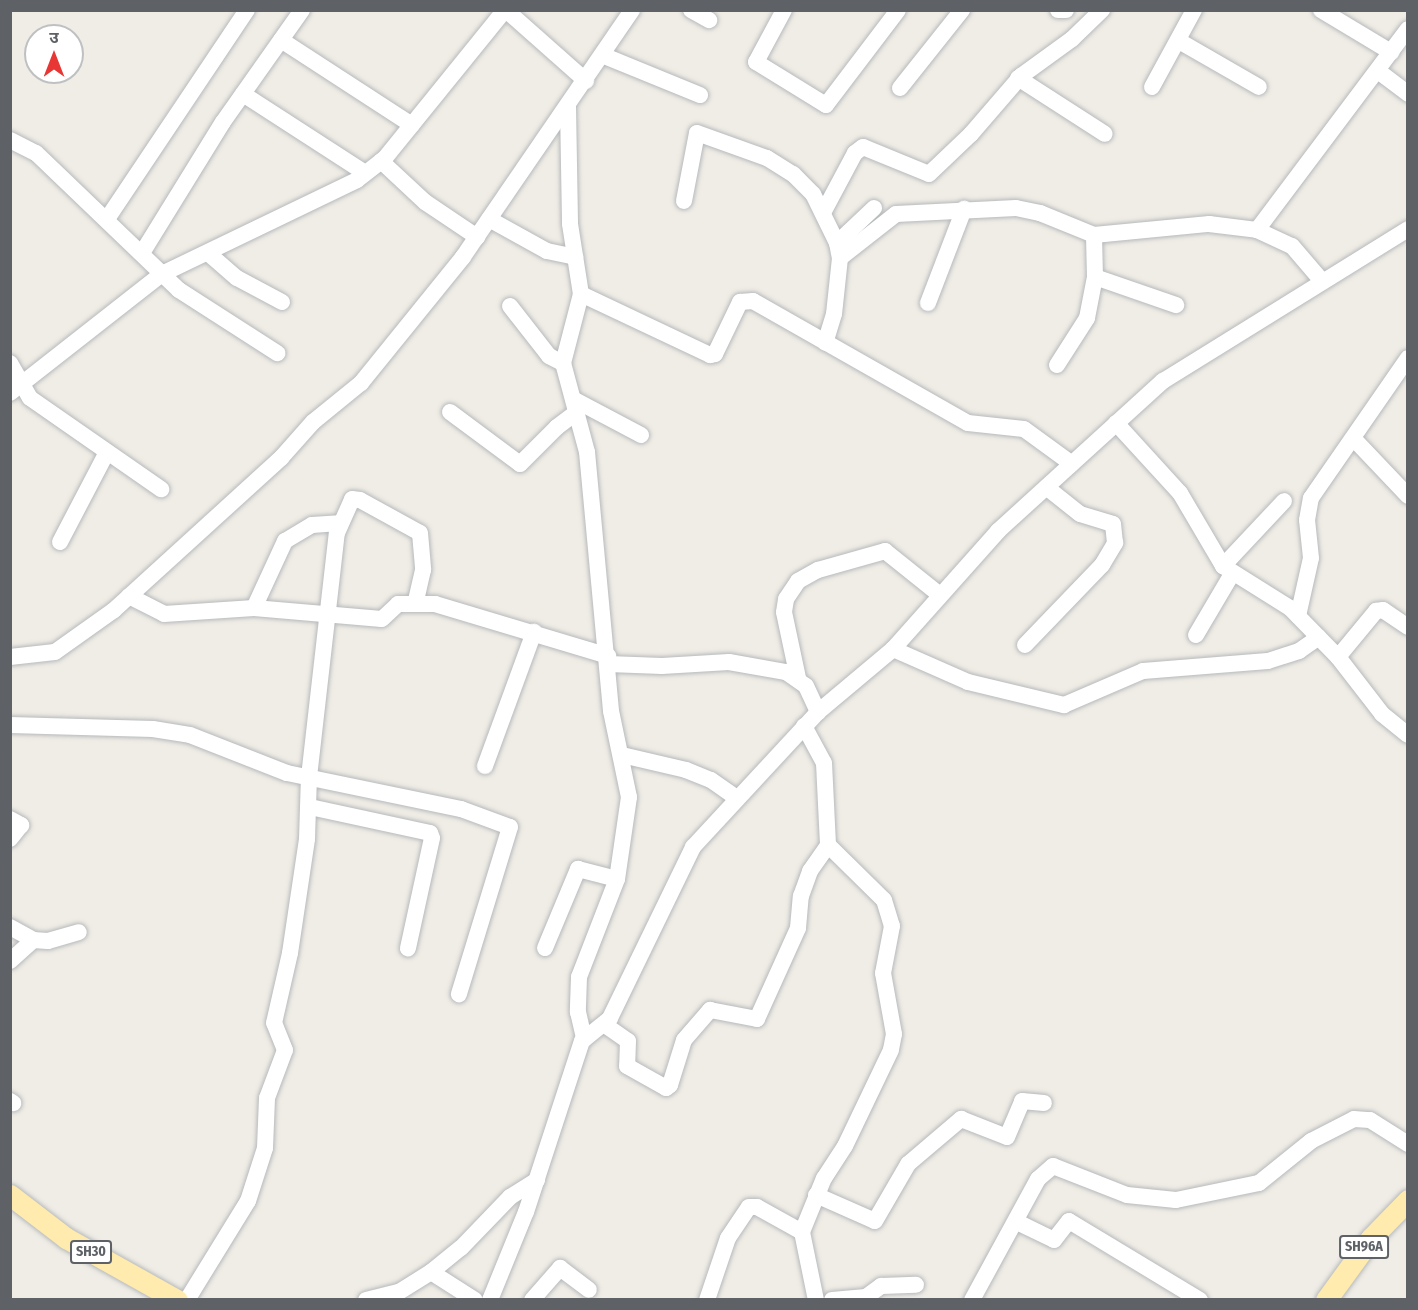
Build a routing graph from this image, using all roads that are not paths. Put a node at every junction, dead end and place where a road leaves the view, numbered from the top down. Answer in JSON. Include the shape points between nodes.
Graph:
{"nodes":[{"id":1,"x":247,"y":10,"type":"edge"},
{"id":2,"x":302,"y":10,"type":"edge"},
{"id":3,"x":505,"y":10,"type":"edge"},
{"id":4,"x":632,"y":10,"type":"edge"},
{"id":5,"x":691,"y":10,"type":"edge"},
{"id":6,"x":784,"y":10,"type":"edge"},
{"id":7,"x":898,"y":10,"type":"edge"},
{"id":8,"x":962,"y":10,"type":"edge"},
{"id":9,"x":1058,"y":10,"type":"edge"},
{"id":10,"x":1066,"y":10,"type":"edge"},
{"id":11,"x":1102,"y":10,"type":"edge"},
{"id":12,"x":1194,"y":10,"type":"edge"},
{"id":13,"x":1332,"y":13,"type":"edge"},
{"id":14,"x":709,"y":20,"type":"dead end"},
{"id":15,"x":1407,"y":29,"type":"edge"},
{"id":16,"x":281,"y":40,"type":"junction"},
{"id":17,"x":1179,"y":41,"type":"junction"},
{"id":18,"x":1391,"y":52,"type":"junction"},
{"id":19,"x":603,"y":55,"type":"junction"},
{"id":20,"x":1378,"y":71,"type":"junction"},
{"id":21,"x":1018,"y":78,"type":"junction"},
{"id":22,"x":585,"y":81,"type":"junction"},
{"id":23,"x":1152,"y":87,"type":"dead end"},
{"id":24,"x":1259,"y":87,"type":"dead end"},
{"id":25,"x":900,"y":88,"type":"dead end"},
{"id":26,"x":243,"y":94,"type":"junction"},
{"id":27,"x":1407,"y":94,"type":"edge"},
{"id":28,"x":700,"y":95,"type":"dead end"},
{"id":29,"x":568,"y":107,"type":"junction"},
{"id":30,"x":412,"y":124,"type":"junction"},
{"id":31,"x":1105,"y":134,"type":"dead end"},
{"id":32,"x":10,"y":140,"type":"edge"},
{"id":33,"x":381,"y":161,"type":"junction"},
{"id":34,"x":365,"y":173,"type":"junction"},
{"id":35,"x":684,"y":201,"type":"dead end"},
{"id":36,"x":874,"y":208,"type":"dead end"},
{"id":37,"x":964,"y":209,"type":"junction"},
{"id":38,"x":824,"y":211,"type":"junction"},
{"id":39,"x":107,"y":219,"type":"junction"},
{"id":40,"x":489,"y":219,"type":"junction"},
{"id":41,"x":1407,"y":229,"type":"edge"},
{"id":42,"x":1257,"y":230,"type":"junction"},
{"id":43,"x":1094,"y":235,"type":"junction"},
{"id":44,"x":477,"y":237,"type":"junction"},
{"id":45,"x":839,"y":250,"type":"junction"},
{"id":46,"x":142,"y":253,"type":"junction"},
{"id":47,"x":208,"y":253,"type":"junction"},
{"id":48,"x":575,"y":257,"type":"junction"},
{"id":49,"x":162,"y":274,"type":"junction"},
{"id":50,"x":1095,"y":277,"type":"junction"},
{"id":51,"x":1322,"y":281,"type":"junction"},
{"id":52,"x":581,"y":294,"type":"junction"},
{"id":53,"x":282,"y":302,"type":"dead end"},
{"id":54,"x":928,"y":303,"type":"dead end"},
{"id":55,"x":1176,"y":305,"type":"dead end"},
{"id":56,"x":510,"y":306,"type":"dead end"},
{"id":57,"x":825,"y":343,"type":"junction"},
{"id":58,"x":277,"y":353,"type":"dead end"},
{"id":59,"x":10,"y":363,"type":"edge"},
{"id":60,"x":563,"y":363,"type":"junction"},
{"id":61,"x":1057,"y":365,"type":"dead end"},
{"id":62,"x":1406,"y":365,"type":"edge"},
{"id":63,"x":16,"y":389,"type":"edge"},
{"id":64,"x":575,"y":406,"type":"junction"},
{"id":65,"x":450,"y":412,"type":"dead end"},
{"id":66,"x":1116,"y":423,"type":"junction"},
{"id":67,"x":641,"y":435,"type":"dead end"},
{"id":68,"x":1353,"y":438,"type":"junction"},
{"id":69,"x":106,"y":454,"type":"junction"},
{"id":70,"x":1072,"y":464,"type":"junction"},
{"id":71,"x":1046,"y":487,"type":"junction"},
{"id":72,"x":161,"y":489,"type":"dead end"},
{"id":73,"x":1407,"y":496,"type":"edge"},
{"id":74,"x":1284,"y":501,"type":"dead end"},
{"id":75,"x":339,"y":523,"type":"junction"},
{"id":76,"x":60,"y":542,"type":"dead end"},
{"id":77,"x":1227,"y":570,"type":"junction"},
{"id":78,"x":940,"y":595,"type":"junction"},
{"id":79,"x":129,"y":596,"type":"junction"},
{"id":80,"x":415,"y":604,"type":"junction"},
{"id":81,"x":254,"y":608,"type":"junction"},
{"id":82,"x":329,"y":613,"type":"junction"},
{"id":83,"x":1298,"y":616,"type":"junction"},
{"id":84,"x":1407,"y":627,"type":"edge"},
{"id":85,"x":534,"y":632,"type":"junction"},
{"id":86,"x":1197,"y":636,"type":"dead end"},
{"id":87,"x":1320,"y":637,"type":"junction"},
{"id":88,"x":1025,"y":645,"type":"dead end"},
{"id":89,"x":893,"y":649,"type":"junction"},
{"id":90,"x":10,"y":657,"type":"edge"},
{"id":91,"x":1338,"y":657,"type":"junction"},
{"id":92,"x":608,"y":660,"type":"junction"},
{"id":93,"x":798,"y":678,"type":"junction"},
{"id":94,"x":818,"y":712,"type":"junction"},
{"id":95,"x":10,"y":725,"type":"edge"},
{"id":96,"x":804,"y":726,"type":"junction"},
{"id":97,"x":1407,"y":735,"type":"edge"},
{"id":98,"x":622,"y":755,"type":"junction"},
{"id":99,"x":485,"y":766,"type":"dead end"},
{"id":100,"x":309,"y":777,"type":"junction"},
{"id":101,"x":737,"y":798,"type":"junction"},
{"id":102,"x":310,"y":807,"type":"junction"},
{"id":103,"x":10,"y":819,"type":"edge"},
{"id":104,"x":10,"y":839,"type":"edge"},
{"id":105,"x":828,"y":845,"type":"junction"},
{"id":106,"x":617,"y":879,"type":"junction"},
{"id":107,"x":10,"y":927,"type":"edge"},
{"id":108,"x":79,"y":932,"type":"dead end"},
{"id":109,"x":33,"y":940,"type":"junction"},
{"id":110,"x":408,"y":948,"type":"dead end"},
{"id":111,"x":545,"y":948,"type":"dead end"},
{"id":112,"x":10,"y":961,"type":"edge"},
{"id":113,"x":459,"y":994,"type":"dead end"},
{"id":114,"x":604,"y":1025,"type":"junction"},
{"id":115,"x":584,"y":1039,"type":"junction"},
{"id":116,"x":1044,"y":1103,"type":"dead end"},
{"id":117,"x":1407,"y":1144,"type":"edge"},
{"id":118,"x":537,"y":1180,"type":"junction"},
{"id":119,"x":10,"y":1195,"type":"edge"},
{"id":120,"x":816,"y":1195,"type":"junction"},
{"id":121,"x":1407,"y":1200,"type":"edge"},
{"id":122,"x":1017,"y":1222,"type":"junction"},
{"id":123,"x":802,"y":1232,"type":"junction"},
{"id":124,"x":431,"y":1272,"type":"junction"},
{"id":125,"x":916,"y":1285,"type":"dead end"},
{"id":126,"x":589,"y":1290,"type":"dead end"},
{"id":127,"x":177,"y":1299,"type":"edge"},
{"id":128,"x":187,"y":1299,"type":"edge"},
{"id":129,"x":366,"y":1299,"type":"edge"},
{"id":130,"x":475,"y":1299,"type":"edge"},
{"id":131,"x":490,"y":1299,"type":"edge"},
{"id":132,"x":532,"y":1299,"type":"edge"},
{"id":133,"x":707,"y":1299,"type":"edge"},
{"id":134,"x":816,"y":1299,"type":"edge"},
{"id":135,"x":832,"y":1299,"type":"edge"},
{"id":136,"x":972,"y":1299,"type":"edge"},
{"id":137,"x":1200,"y":1299,"type":"edge"},
{"id":138,"x":1326,"y":1299,"type":"edge"}],
"edges":[{"from":1,"to":39,"type":"street"},
{"from":2,"to":16,"type":"street"},
{"from":3,"to":22,"type":"street"},
{"from":3,"to":30,"type":"street"},
{"from":4,"to":19,"type":"street"},
{"from":5,"to":14,"type":"street"},
{"from":6,"to":7,"type":"street","via":[[756,62],[826,105]]},
{"from":8,"to":25,"type":"street"},
{"from":9,"to":10,"type":"street"},
{"from":11,"to":21,"type":"street","via":[[1087,27]]},
{"from":12,"to":17,"type":"street"},
{"from":13,"to":18,"type":"street"},
{"from":15,"to":18,"type":"street"},
{"from":16,"to":26,"type":"street"},
{"from":16,"to":30,"type":"street"},
{"from":17,"to":23,"type":"street"},
{"from":17,"to":24,"type":"street"},
{"from":18,"to":20,"type":"street"},
{"from":19,"to":22,"type":"street"},
{"from":19,"to":28,"type":"street"},
{"from":20,"to":27,"type":"street"},
{"from":20,"to":42,"type":"street"},
{"from":21,"to":31,"type":"street"},
{"from":21,"to":38,"type":"street","via":[[971,134],[926,176],[878,150],[860,148]]},
{"from":22,"to":29,"type":"street"},
{"from":26,"to":34,"type":"street"},
{"from":26,"to":46,"type":"street"},
{"from":29,"to":40,"type":"street"},
{"from":29,"to":48,"type":"street","via":[[570,224]]},
{"from":30,"to":33,"type":"street"},
{"from":32,"to":39,"type":"street","via":[[36,153]]},
{"from":33,"to":34,"type":"street"},
{"from":33,"to":44,"type":"street","via":[[425,202]]},
{"from":34,"to":47,"type":"street"},
{"from":35,"to":38,"type":"street","via":[[694,136],[702,133],[785,168],[813,194]]},
{"from":36,"to":45,"type":"street"},
{"from":37,"to":43,"type":"street","via":[[1016,208],[1040,213]]},
{"from":37,"to":45,"type":"street","via":[[896,214]]},
{"from":37,"to":54,"type":"street"},
{"from":38,"to":45,"type":"street"},
{"from":39,"to":46,"type":"street"},
{"from":40,"to":44,"type":"street"},
{"from":40,"to":48,"type":"street","via":[[547,251]]},
{"from":41,"to":51,"type":"street"},
{"from":42,"to":43,"type":"street","via":[[1209,224]]},
{"from":42,"to":51,"type":"street","via":[[1292,246]]},
{"from":43,"to":50,"type":"street"},
{"from":44,"to":79,"type":"street","via":[[361,383],[313,422],[281,458]]},
{"from":45,"to":57,"type":"street","via":[[834,314]]},
{"from":46,"to":49,"type":"street"},
{"from":47,"to":49,"type":"street"},
{"from":47,"to":53,"type":"street","via":[[237,278]]},
{"from":48,"to":52,"type":"street"},
{"from":49,"to":58,"type":"street","via":[[189,297]]},
{"from":49,"to":63,"type":"street"},
{"from":50,"to":55,"type":"street"},
{"from":50,"to":61,"type":"street","via":[[1087,318]]},
{"from":51,"to":66,"type":"street","via":[[1163,381]]},
{"from":52,"to":57,"type":"street","via":[[710,356],[715,354],[743,300],[753,301]]},
{"from":52,"to":60,"type":"street"},
{"from":56,"to":60,"type":"street","via":[[549,356]]},
{"from":57,"to":70,"type":"street","via":[[968,423],[1029,431]]},
{"from":59,"to":63,"type":"street"},
{"from":60,"to":64,"type":"street"},
{"from":62,"to":68,"type":"street"},
{"from":63,"to":69,"type":"street"},
{"from":64,"to":65,"type":"street","via":[[520,464]]},
{"from":64,"to":67,"type":"street"},
{"from":64,"to":92,"type":"street","via":[[587,452],[593,545]]},
{"from":66,"to":70,"type":"street"},
{"from":66,"to":77,"type":"street","via":[[1180,493]]},
{"from":68,"to":73,"type":"street","via":[[1389,472]]},
{"from":68,"to":83,"type":"street","via":[[1307,510],[1312,548]]},
{"from":69,"to":72,"type":"street"},
{"from":69,"to":76,"type":"street"},
{"from":70,"to":71,"type":"street"},
{"from":71,"to":78,"type":"street","via":[[998,531]]},
{"from":71,"to":88,"type":"street","via":[[1080,514],[1113,524],[1115,543],[1102,565]]},
{"from":74,"to":77,"type":"street"},
{"from":75,"to":80,"type":"street","via":[[348,503],[355,499],[420,533],[423,570]]},
{"from":75,"to":81,"type":"street","via":[[312,525],[285,541]]},
{"from":75,"to":82,"type":"street"},
{"from":77,"to":83,"type":"street","via":[[1275,596]]},
{"from":77,"to":86,"type":"street"},
{"from":78,"to":89,"type":"street"},
{"from":78,"to":93,"type":"street","via":[[885,551],[818,570],[798,581],[786,599],[784,612]]},
{"from":79,"to":81,"type":"street","via":[[164,614]]},
{"from":79,"to":90,"type":"street","via":[[55,652]]},
{"from":80,"to":82,"type":"street","via":[[395,605],[382,619]]},
{"from":80,"to":85,"type":"street","via":[[463,610]]},
{"from":81,"to":82,"type":"street"},
{"from":82,"to":100,"type":"street"},
{"from":83,"to":87,"type":"street"},
{"from":84,"to":91,"type":"street","via":[[1383,610],[1376,611]]},
{"from":85,"to":92,"type":"street"},
{"from":85,"to":99,"type":"street"},
{"from":87,"to":89,"type":"street","via":[[1299,651],[1268,661],[1143,671],[1064,705],[968,682]]},
{"from":87,"to":91,"type":"street"},
{"from":89,"to":94,"type":"street"},
{"from":91,"to":97,"type":"street","via":[[1382,714]]},
{"from":92,"to":93,"type":"street","via":[[662,666],[729,662],[786,672]]},
{"from":92,"to":98,"type":"street","via":[[611,711]]},
{"from":93,"to":94,"type":"street"},
{"from":94,"to":96,"type":"street"},
{"from":95,"to":100,"type":"street","via":[[153,729],[190,735],[287,773]]},
{"from":96,"to":101,"type":"street"},
{"from":96,"to":105,"type":"street","via":[[824,763]]},
{"from":98,"to":101,"type":"street","via":[[686,770],[711,780]]},
{"from":98,"to":106,"type":"street","via":[[629,797]]},
{"from":100,"to":102,"type":"street"},
{"from":100,"to":113,"type":"street","via":[[461,809],[510,827]]},
{"from":101,"to":114,"type":"street","via":[[693,847]]},
{"from":102,"to":110,"type":"street","via":[[430,833]]},
{"from":102,"to":128,"type":"street","via":[[290,953],[274,1023],[285,1050],[267,1098],[265,1148],[248,1201]]},
{"from":103,"to":104,"type":"street","via":[[21,825]]},
{"from":105,"to":114,"type":"street","via":[[807,878],[798,928],[757,1019],[710,1010],[684,1040],[666,1088],[627,1066],[628,1041]]},
{"from":105,"to":120,"type":"street","via":[[884,900],[890,911],[892,926],[883,973],[894,1034],[883,1072]]},
{"from":106,"to":111,"type":"street","via":[[578,869]]},
{"from":106,"to":115,"type":"street","via":[[579,977],[578,1012]]},
{"from":107,"to":109,"type":"street"},
{"from":108,"to":109,"type":"street","via":[[48,941]]},
{"from":109,"to":112,"type":"street"},
{"from":114,"to":115,"type":"street"},
{"from":115,"to":118,"type":"street"},
{"from":116,"to":120,"type":"street","via":[[1022,1101],[1007,1137],[961,1119],[908,1164],[875,1221]]},
{"from":117,"to":122,"type":"street","via":[[1370,1120],[1354,1119],[1311,1141],[1259,1183],[1176,1200],[1127,1195],[1053,1166],[1038,1179]]},
{"from":118,"to":124,"type":"street","via":[[510,1197],[461,1248]]},
{"from":118,"to":131,"type":"street"},
{"from":119,"to":127,"type":"main road","number":"SH30","via":[[66,1238]]},
{"from":120,"to":123,"type":"street"},
{"from":121,"to":138,"type":"main road","number":"SH96A","via":[[1371,1238]]},
{"from":122,"to":136,"type":"street"},
{"from":122,"to":137,"type":"street","via":[[1054,1240],[1069,1221]]},
{"from":123,"to":133,"type":"street","via":[[757,1207],[749,1207],[728,1238]]},
{"from":123,"to":134,"type":"street"},
{"from":124,"to":129,"type":"street","via":[[399,1292]]},
{"from":124,"to":130,"type":"street"},
{"from":125,"to":135,"type":"street","via":[[881,1286],[866,1298]]},
{"from":126,"to":132,"type":"street","via":[[560,1268]]}]}
